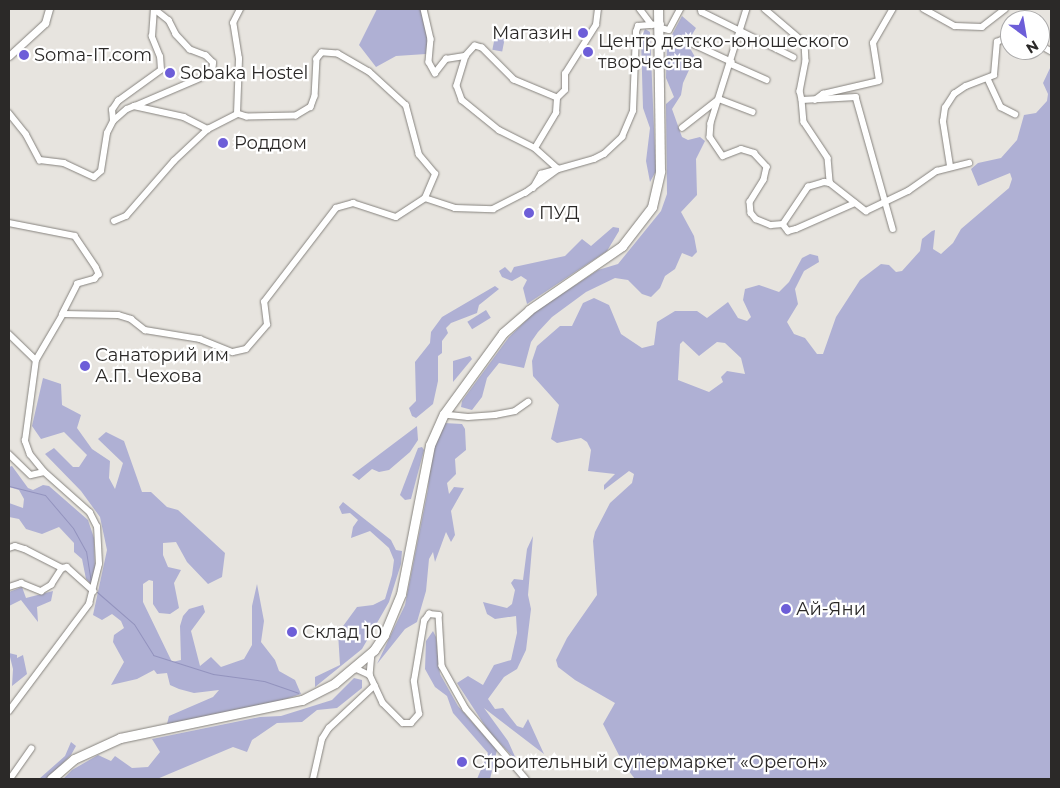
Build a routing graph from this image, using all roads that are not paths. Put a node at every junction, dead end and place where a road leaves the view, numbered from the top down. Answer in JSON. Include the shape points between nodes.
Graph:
{"nodes":[{"id":1,"x":49,"y":9,"type":"edge"},
{"id":2,"x":240,"y":9,"type":"edge"},
{"id":3,"x":424,"y":9,"type":"edge"},
{"id":4,"x":598,"y":9,"type":"edge"},
{"id":5,"x":640,"y":9,"type":"edge"},
{"id":6,"x":660,"y":9,"type":"edge"},
{"id":7,"x":680,"y":9,"type":"edge"},
{"id":8,"x":701,"y":9,"type":"edge"},
{"id":9,"x":747,"y":9,"type":"edge"},
{"id":10,"x":764,"y":9,"type":"edge"},
{"id":11,"x":893,"y":9,"type":"edge"},
{"id":12,"x":924,"y":9,"type":"edge"},
{"id":13,"x":1005,"y":9,"type":"edge"},
{"id":14,"x":155,"y":10,"type":"edge"},
{"id":15,"x":658,"y":25,"type":"junction"},
{"id":16,"x":740,"y":29,"type":"junction"},
{"id":17,"x":1000,"y":41,"type":"edge"},
{"id":18,"x":689,"y":42,"type":"dead end"},
{"id":19,"x":9,"y":56,"type":"edge"},
{"id":20,"x":466,"y":56,"type":"junction"},
{"id":21,"x":793,"y":57,"type":"dead end"},
{"id":22,"x":731,"y":63,"type":"junction"},
{"id":23,"x":988,"y":79,"type":"junction"},
{"id":24,"x":767,"y":80,"type":"dead end"},
{"id":25,"x":557,"y":98,"type":"junction"},
{"id":26,"x":719,"y":99,"type":"junction"},
{"id":27,"x":802,"y":100,"type":"junction"},
{"id":28,"x":815,"y":100,"type":"junction"},
{"id":29,"x":134,"y":106,"type":"junction"},
{"id":30,"x":753,"y":112,"type":"dead end"},
{"id":31,"x":10,"y":114,"type":"edge"},
{"id":32,"x":237,"y":114,"type":"junction"},
{"id":33,"x":1015,"y":114,"type":"dead end"},
{"id":34,"x":112,"y":121,"type":"junction"},
{"id":35,"x":682,"y":128,"type":"dead end"},
{"id":36,"x":208,"y":130,"type":"junction"},
{"id":37,"x":535,"y":148,"type":"junction"},
{"id":38,"x":549,"y":162,"type":"junction"},
{"id":39,"x":969,"y":163,"type":"dead end"},
{"id":40,"x":950,"y":166,"type":"junction"},
{"id":41,"x":558,"y":169,"type":"junction"},
{"id":42,"x":548,"y":170,"type":"junction"},
{"id":43,"x":830,"y":183,"type":"junction"},
{"id":44,"x":533,"y":188,"type":"junction"},
{"id":45,"x":425,"y":198,"type":"junction"},
{"id":46,"x":855,"y":203,"type":"junction"},
{"id":47,"x":883,"y":204,"type":"junction"},
{"id":48,"x":114,"y":221,"type":"dead end"},
{"id":49,"x":9,"y":223,"type":"edge"},
{"id":50,"x":783,"y":224,"type":"junction"},
{"id":51,"x":893,"y":229,"type":"dead end"},
{"id":52,"x":63,"y":314,"type":"junction"},
{"id":53,"x":9,"y":334,"type":"edge"},
{"id":54,"x":36,"y":360,"type":"junction"},
{"id":55,"x":528,"y":402,"type":"dead end"},
{"id":56,"x":449,"y":414,"type":"junction"},
{"id":57,"x":9,"y":454,"type":"edge"},
{"id":58,"x":44,"y":472,"type":"junction"},
{"id":59,"x":9,"y":548,"type":"edge"},
{"id":60,"x":62,"y":568,"type":"junction"},
{"id":61,"x":9,"y":587,"type":"edge"},
{"id":62,"x":94,"y":591,"type":"junction"},
{"id":63,"x":371,"y":654,"type":"junction"},
{"id":64,"x":352,"y":673,"type":"junction"},
{"id":65,"x":370,"y":675,"type":"junction"},
{"id":66,"x":374,"y":686,"type":"junction"},
{"id":67,"x":298,"y":702,"type":"junction"},
{"id":68,"x":9,"y":711,"type":"edge"},
{"id":69,"x":30,"y":749,"type":"dead end"},
{"id":70,"x":10,"y":779,"type":"edge"},
{"id":71,"x":51,"y":779,"type":"edge"},
{"id":72,"x":55,"y":779,"type":"edge"},
{"id":73,"x":313,"y":779,"type":"edge"},
{"id":74,"x":526,"y":779,"type":"edge"}],
"edges":[{"from":1,"to":19,"type":"main road","via":[[45,23]]},
{"from":2,"to":32,"type":"street","via":[[233,23],[239,59]]},
{"from":3,"to":20,"type":"street","via":[[432,39],[429,62],[435,73],[446,59]]},
{"from":4,"to":25,"type":"street","via":[[596,25],[565,74],[565,90]]},
{"from":5,"to":15,"type":"street"},
{"from":6,"to":15,"type":"highway"},
{"from":7,"to":15,"type":"street","via":[[669,30]]},
{"from":8,"to":16,"type":"street"},
{"from":9,"to":16,"type":"street"},
{"from":10,"to":27,"type":"street","via":[[805,42]]},
{"from":11,"to":28,"type":"street","via":[[873,43],[879,81],[823,94]]},
{"from":12,"to":13,"type":"street","via":[[955,26],[982,27]]},
{"from":14,"to":29,"type":"street","via":[[169,21],[190,50],[206,56],[213,63],[212,73]]},
{"from":14,"to":34,"type":"street","via":[[152,37],[161,70],[118,101],[112,110]]},
{"from":15,"to":41,"type":"street","via":[[638,26],[636,32],[633,111],[622,137],[604,154]]},
{"from":15,"to":56,"type":"highway","via":[[664,185],[659,203],[646,225],[626,247],[520,322],[487,359]]},
{"from":15,"to":63,"type":"highway","via":[[660,170],[652,207],[622,246],[516,320],[479,361],[444,414],[430,445],[402,594]]},
{"from":16,"to":21,"type":"street"},
{"from":16,"to":22,"type":"street"},
{"from":17,"to":23,"type":"street","via":[[997,42],[996,72]]},
{"from":18,"to":22,"type":"street"},
{"from":20,"to":25,"type":"street","via":[[475,46],[482,48],[514,80]]},
{"from":20,"to":37,"type":"street","via":[[457,86],[462,100],[499,130]]},
{"from":22,"to":24,"type":"street"},
{"from":22,"to":26,"type":"street"},
{"from":23,"to":33,"type":"street","via":[[1001,107]]},
{"from":23,"to":40,"type":"street","via":[[954,94],[945,108],[943,122]]},
{"from":25,"to":37,"type":"street","via":[[556,113]]},
{"from":26,"to":30,"type":"street"},
{"from":26,"to":35,"type":"street"},
{"from":26,"to":50,"type":"street","via":[[710,130],[716,149],[723,156],[741,149],[762,159],[767,167],[764,180],[750,202],[750,213],[763,224]]},
{"from":27,"to":28,"type":"street"},
{"from":27,"to":43,"type":"street","via":[[804,122],[828,158]]},
{"from":28,"to":47,"type":"street","via":[[856,97]]},
{"from":29,"to":34,"type":"street"},
{"from":29,"to":36,"type":"street","via":[[184,117]]},
{"from":31,"to":34,"type":"street","via":[[40,160],[64,163],[94,177],[101,171]]},
{"from":32,"to":36,"type":"street"},
{"from":32,"to":45,"type":"street","via":[[247,117],[296,116],[311,107],[315,96],[316,63],[322,53],[338,54],[369,72],[406,106],[418,155],[435,174]]},
{"from":36,"to":48,"type":"street","via":[[174,161],[126,216]]},
{"from":37,"to":38,"type":"street"},
{"from":38,"to":41,"type":"street"},
{"from":38,"to":42,"type":"street"},
{"from":39,"to":40,"type":"street"},
{"from":40,"to":47,"type":"street"},
{"from":41,"to":42,"type":"street"},
{"from":41,"to":44,"type":"street"},
{"from":42,"to":44,"type":"street","via":[[535,180]]},
{"from":43,"to":46,"type":"street"},
{"from":43,"to":50,"type":"street","via":[[808,187]]},
{"from":44,"to":45,"type":"street","via":[[503,206],[482,211],[455,208]]},
{"from":45,"to":52,"type":"street","via":[[392,217],[353,203],[336,208],[264,302],[267,325],[241,352],[218,348],[200,339],[145,330],[132,319],[118,315]]},
{"from":46,"to":47,"type":"street","via":[[866,211]]},
{"from":46,"to":50,"type":"street","via":[[796,230],[788,231]]},
{"from":47,"to":51,"type":"street"},
{"from":49,"to":52,"type":"street","via":[[75,236],[96,268],[99,274],[78,284]]},
{"from":52,"to":54,"type":"street"},
{"from":53,"to":54,"type":"street"},
{"from":54,"to":58,"type":"street","via":[[25,441],[30,455]]},
{"from":55,"to":56,"type":"street","via":[[515,411],[495,415],[468,417]]},
{"from":56,"to":63,"type":"highway","via":[[432,454],[402,606],[391,629]]},
{"from":57,"to":58,"type":"street","via":[[31,475]]},
{"from":58,"to":62,"type":"street","via":[[90,513],[97,527],[98,564]]},
{"from":59,"to":60,"type":"street","via":[[25,549]]},
{"from":60,"to":61,"type":"street","via":[[42,592],[21,583]]},
{"from":60,"to":62,"type":"street","via":[[72,571]]},
{"from":62,"to":68,"type":"street","via":[[72,631]]},
{"from":63,"to":64,"type":"highway"},
{"from":63,"to":65,"type":"street"},
{"from":64,"to":65,"type":"street"},
{"from":64,"to":67,"type":"highway"},
{"from":64,"to":67,"type":"highway","via":[[322,693]]},
{"from":65,"to":66,"type":"street"},
{"from":66,"to":73,"type":"street","via":[[328,728],[322,739]]},
{"from":66,"to":74,"type":"street","via":[[393,716],[403,723],[411,723],[417,718],[414,681],[424,621],[429,614],[439,615],[442,666],[466,709]]},
{"from":67,"to":71,"type":"highway","via":[[120,738],[74,759]]},
{"from":67,"to":72,"type":"highway","via":[[122,741],[77,761]]},
{"from":69,"to":70,"type":"street"}]}
